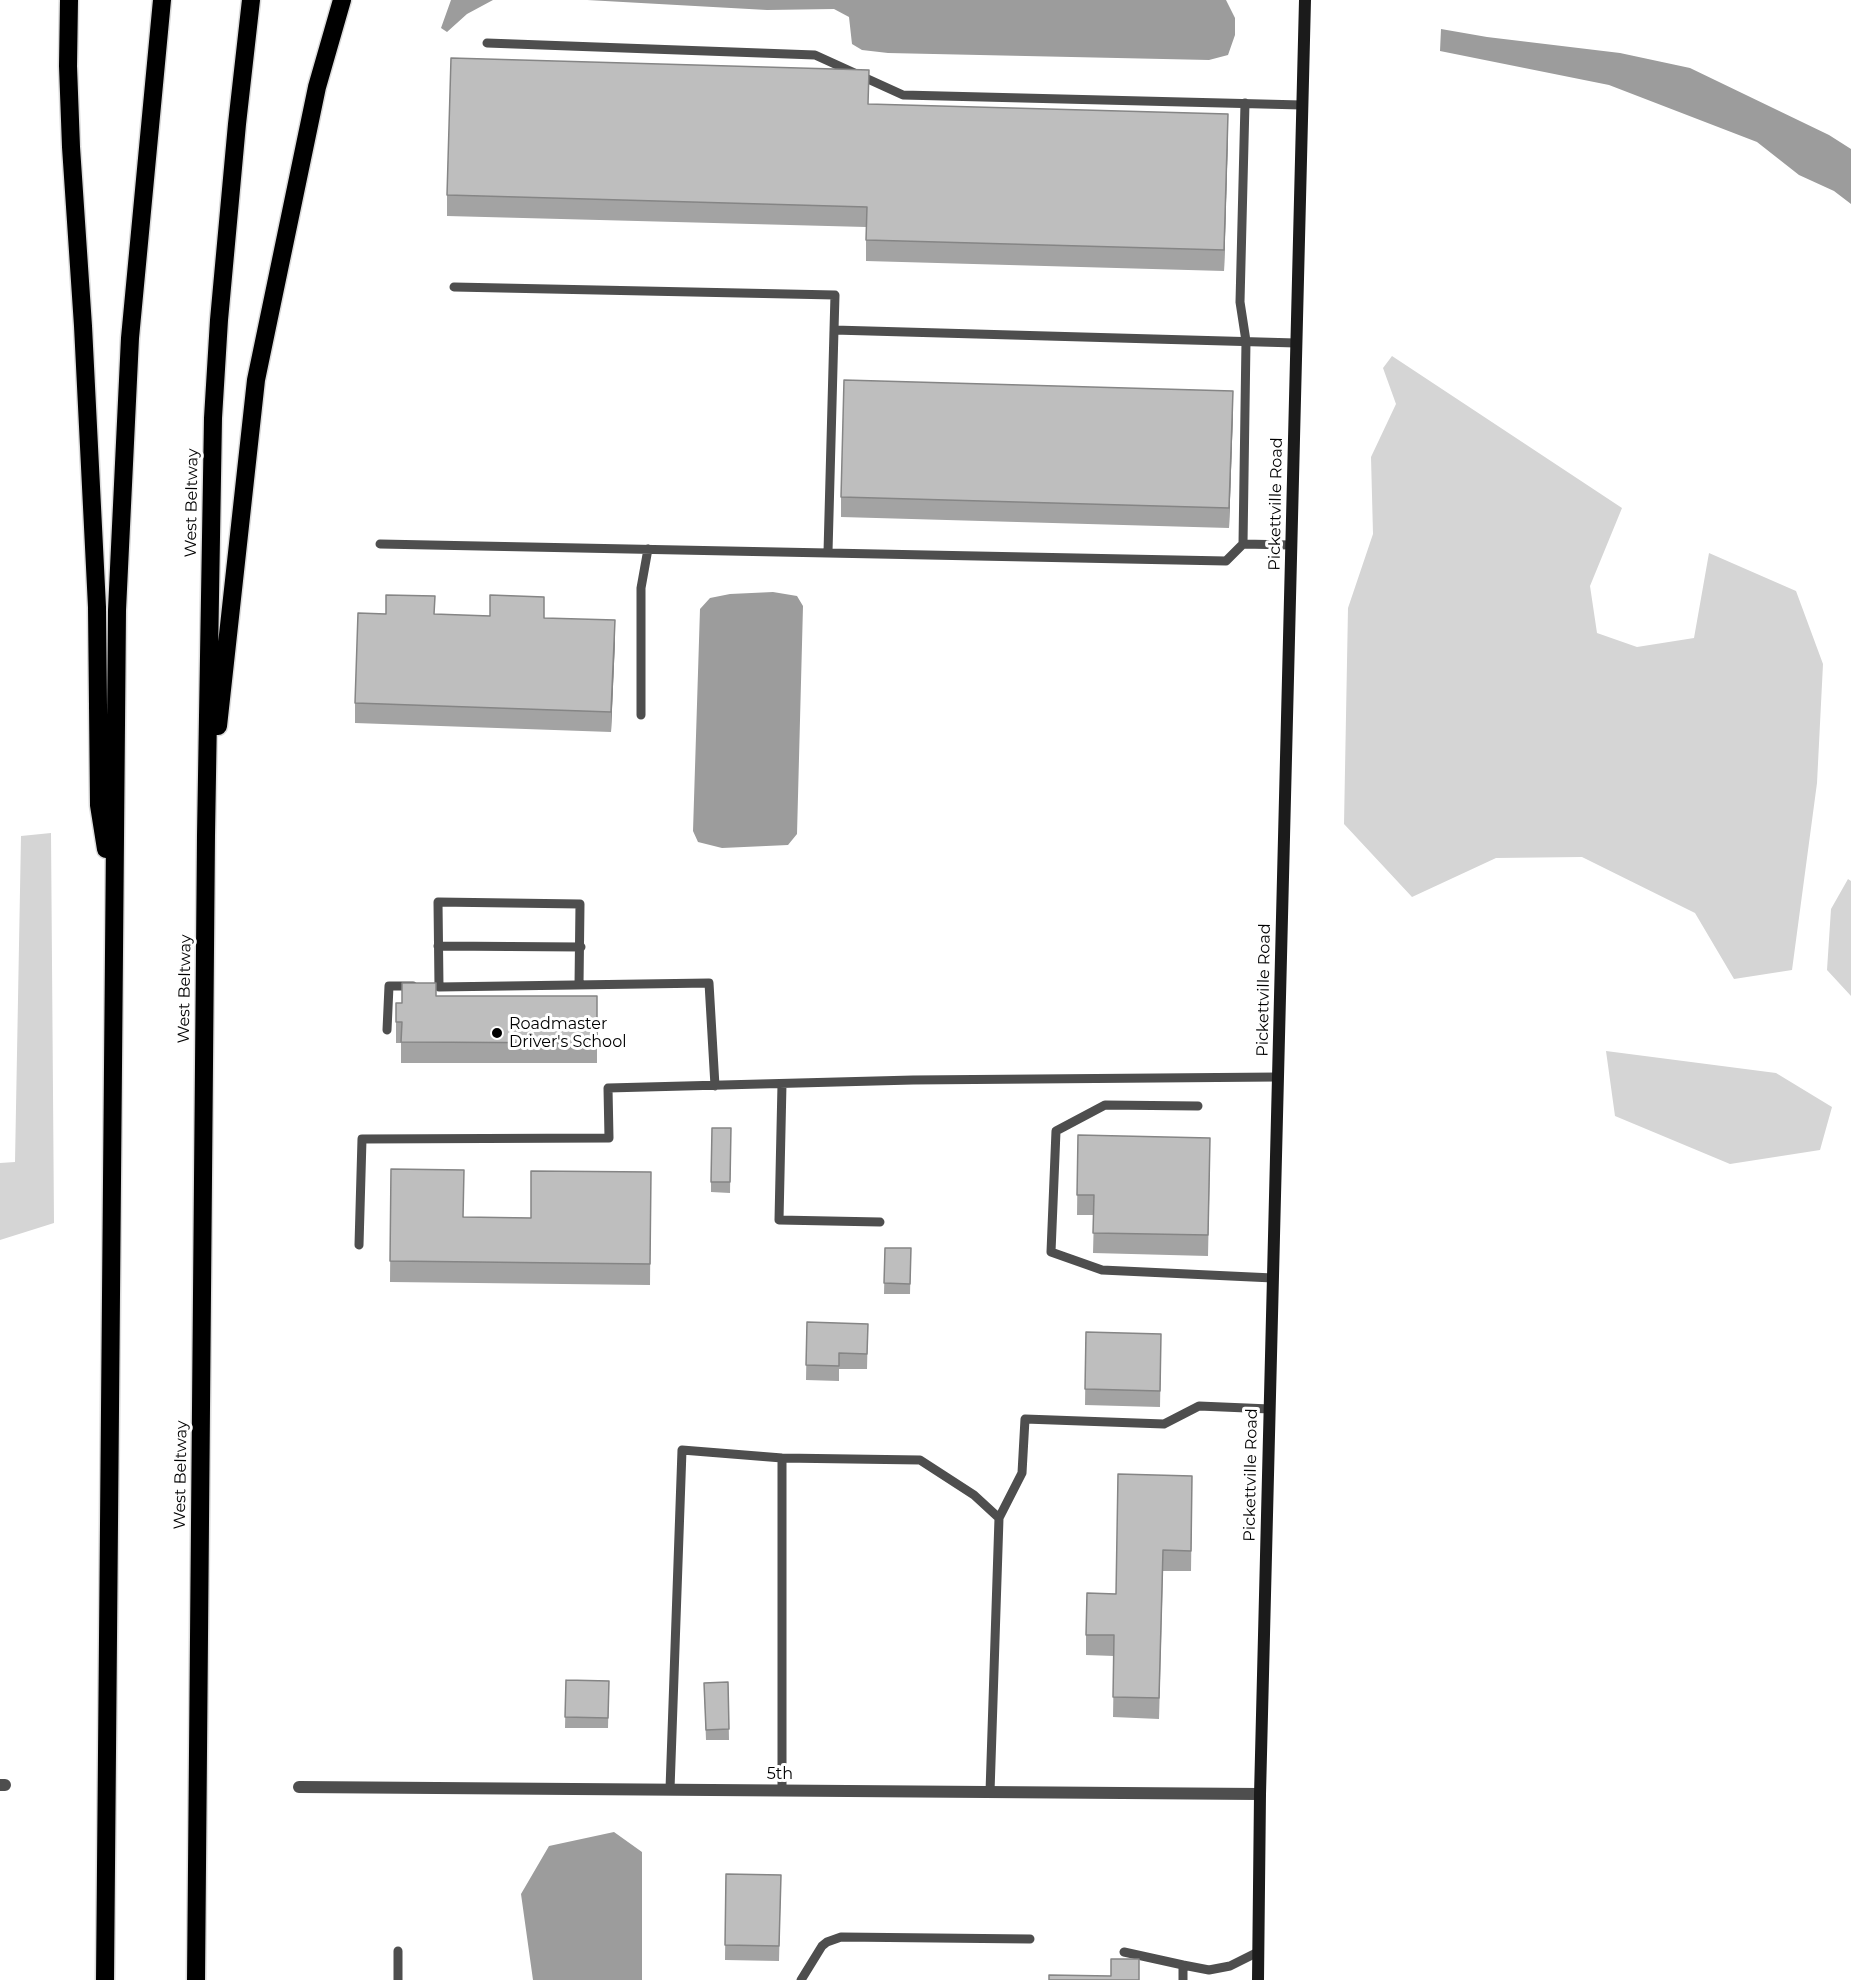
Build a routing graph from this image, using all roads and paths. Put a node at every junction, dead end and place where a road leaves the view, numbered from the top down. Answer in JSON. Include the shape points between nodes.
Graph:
{"nodes":[{"id":1,"x":69,"y":0,"type":"edge"},
{"id":2,"x":162,"y":0,"type":"edge"},
{"id":3,"x":251,"y":0,"type":"edge"},
{"id":4,"x":342,"y":0,"type":"edge"},
{"id":5,"x":1305,"y":0,"type":"edge"},
{"id":6,"x":487,"y":44,"type":"dead end"},
{"id":7,"x":1245,"y":103,"type":"junction"},
{"id":8,"x":1302,"y":105,"type":"junction"},
{"id":9,"x":454,"y":287,"type":"dead end"},
{"id":10,"x":834,"y":330,"type":"junction"},
{"id":11,"x":1246,"y":340,"type":"junction"},
{"id":12,"x":1296,"y":343,"type":"junction"},
{"id":13,"x":380,"y":544,"type":"dead end"},
{"id":14,"x":1243,"y":544,"type":"junction"},
{"id":15,"x":1291,"y":545,"type":"junction"},
{"id":16,"x":648,"y":549,"type":"junction"},
{"id":17,"x":828,"y":552,"type":"junction"},
{"id":18,"x":641,"y":715,"type":"dead end"},
{"id":19,"x":206,"y":835,"type":"junction"},
{"id":20,"x":114,"y":904,"type":"junction"},
{"id":21,"x":438,"y":946,"type":"junction"},
{"id":22,"x":581,"y":947,"type":"junction"},
{"id":23,"x":579,"y":984,"type":"junction"},
{"id":24,"x":429,"y":986,"type":"junction"},
{"id":25,"x":387,"y":1030,"type":"dead end"},
{"id":26,"x":1278,"y":1077,"type":"junction"},
{"id":27,"x":782,"y":1084,"type":"junction"},
{"id":28,"x":716,"y":1086,"type":"junction"},
{"id":29,"x":1198,"y":1106,"type":"dead end"},
{"id":30,"x":880,"y":1222,"type":"dead end"},
{"id":31,"x":358,"y":1245,"type":"dead end"},
{"id":32,"x":1273,"y":1278,"type":"junction"},
{"id":33,"x":1269,"y":1409,"type":"junction"},
{"id":34,"x":782,"y":1458,"type":"junction"},
{"id":35,"x":999,"y":1518,"type":"junction"},
{"id":36,"x":299,"y":1786,"type":"dead end"},
{"id":37,"x":670,"y":1789,"type":"junction"},
{"id":38,"x":782,"y":1790,"type":"junction"},
{"id":39,"x":990,"y":1792,"type":"junction"},
{"id":40,"x":1260,"y":1794,"type":"junction"},
{"id":41,"x":1030,"y":1939,"type":"dead end"},
{"id":42,"x":398,"y":1951,"type":"dead end"},
{"id":43,"x":1124,"y":1952,"type":"dead end"},
{"id":44,"x":1258,"y":1952,"type":"junction"},
{"id":45,"x":1184,"y":1965,"type":"junction"},
{"id":46,"x":105,"y":1980,"type":"edge"},
{"id":47,"x":196,"y":1980,"type":"edge"},
{"id":48,"x":398,"y":1980,"type":"edge"},
{"id":49,"x":801,"y":1980,"type":"edge"},
{"id":50,"x":1183,"y":1980,"type":"edge"},
{"id":51,"x":1258,"y":1980,"type":"edge"}],
"edges":[{"from":1,"to":20,"type":"highway","via":[[71,147],[97,607],[99,805]]},
{"from":2,"to":20,"type":"highway","via":[[130,338],[117,610]]},
{"from":3,"to":19,"type":"highway","name":"West Beltway","via":[[232,170],[213,418]]},
{"from":4,"to":19,"type":"highway","via":[[317,87],[256,380]]},
{"from":5,"to":8,"type":"street","name":"Pickettville Road"},
{"from":6,"to":7,"type":"lane","via":[[815,54],[903,94]]},
{"from":7,"to":8,"type":"lane"},
{"from":7,"to":11,"type":"lane","via":[[1240,302]]},
{"from":8,"to":12,"type":"street","name":"Pickettville Road"},
{"from":9,"to":10,"type":"lane","via":[[835,295]]},
{"from":10,"to":11,"type":"lane"},
{"from":10,"to":17,"type":"lane"},
{"from":11,"to":12,"type":"lane"},
{"from":11,"to":14,"type":"lane"},
{"from":12,"to":15,"type":"street","name":"Pickettville Road"},
{"from":13,"to":16,"type":"lane"},
{"from":14,"to":15,"type":"lane"},
{"from":14,"to":17,"type":"lane","via":[[1226,561]]},
{"from":15,"to":26,"type":"street","name":"Pickettville Road"},
{"from":16,"to":17,"type":"lane"},
{"from":16,"to":18,"type":"lane","via":[[641,588]]},
{"from":19,"to":47,"type":"highway","name":"West Beltway"},
{"from":20,"to":46,"type":"highway"},
{"from":21,"to":22,"type":"lane"},
{"from":21,"to":22,"type":"lane","via":[[438,902],[580,904]]},
{"from":21,"to":24,"type":"lane"},
{"from":22,"to":23,"type":"lane"},
{"from":23,"to":24,"type":"lane"},
{"from":23,"to":28,"type":"lane","via":[[709,983]]},
{"from":24,"to":25,"type":"lane","via":[[389,986]]},
{"from":26,"to":27,"type":"lane"},
{"from":26,"to":32,"type":"street","name":"Pickettville Road"},
{"from":27,"to":28,"type":"lane"},
{"from":27,"to":30,"type":"lane","via":[[779,1220]]},
{"from":28,"to":31,"type":"lane","via":[[608,1088],[609,1138],[362,1139]]},
{"from":29,"to":32,"type":"lane","via":[[1105,1106],[1056,1131],[1051,1252],[1102,1270]]},
{"from":32,"to":33,"type":"street","name":"Pickettville Road"},
{"from":33,"to":35,"type":"lane","via":[[1199,1406],[1164,1424],[1026,1419],[1022,1473]]},
{"from":33,"to":40,"type":"street","name":"Pickettville Road"},
{"from":34,"to":35,"type":"lane","via":[[920,1460]]},
{"from":34,"to":37,"type":"lane","via":[[682,1449]]},
{"from":34,"to":38,"type":"lane"},
{"from":35,"to":39,"type":"lane"},
{"from":36,"to":37,"type":"street","name":"5th"},
{"from":37,"to":38,"type":"street","name":"5th"},
{"from":38,"to":39,"type":"street","name":"5th"},
{"from":39,"to":40,"type":"street","name":"5th"},
{"from":40,"to":44,"type":"street","name":"Pickettville Road"},
{"from":41,"to":49,"type":"lane","via":[[841,1937],[822,1946]]},
{"from":42,"to":48,"type":"lane"},
{"from":43,"to":45,"type":"lane"},
{"from":44,"to":45,"type":"lane","via":[[1230,1966],[1209,1970]]},
{"from":44,"to":51,"type":"street","name":"Pickettville Road"},
{"from":45,"to":50,"type":"lane"}]}
